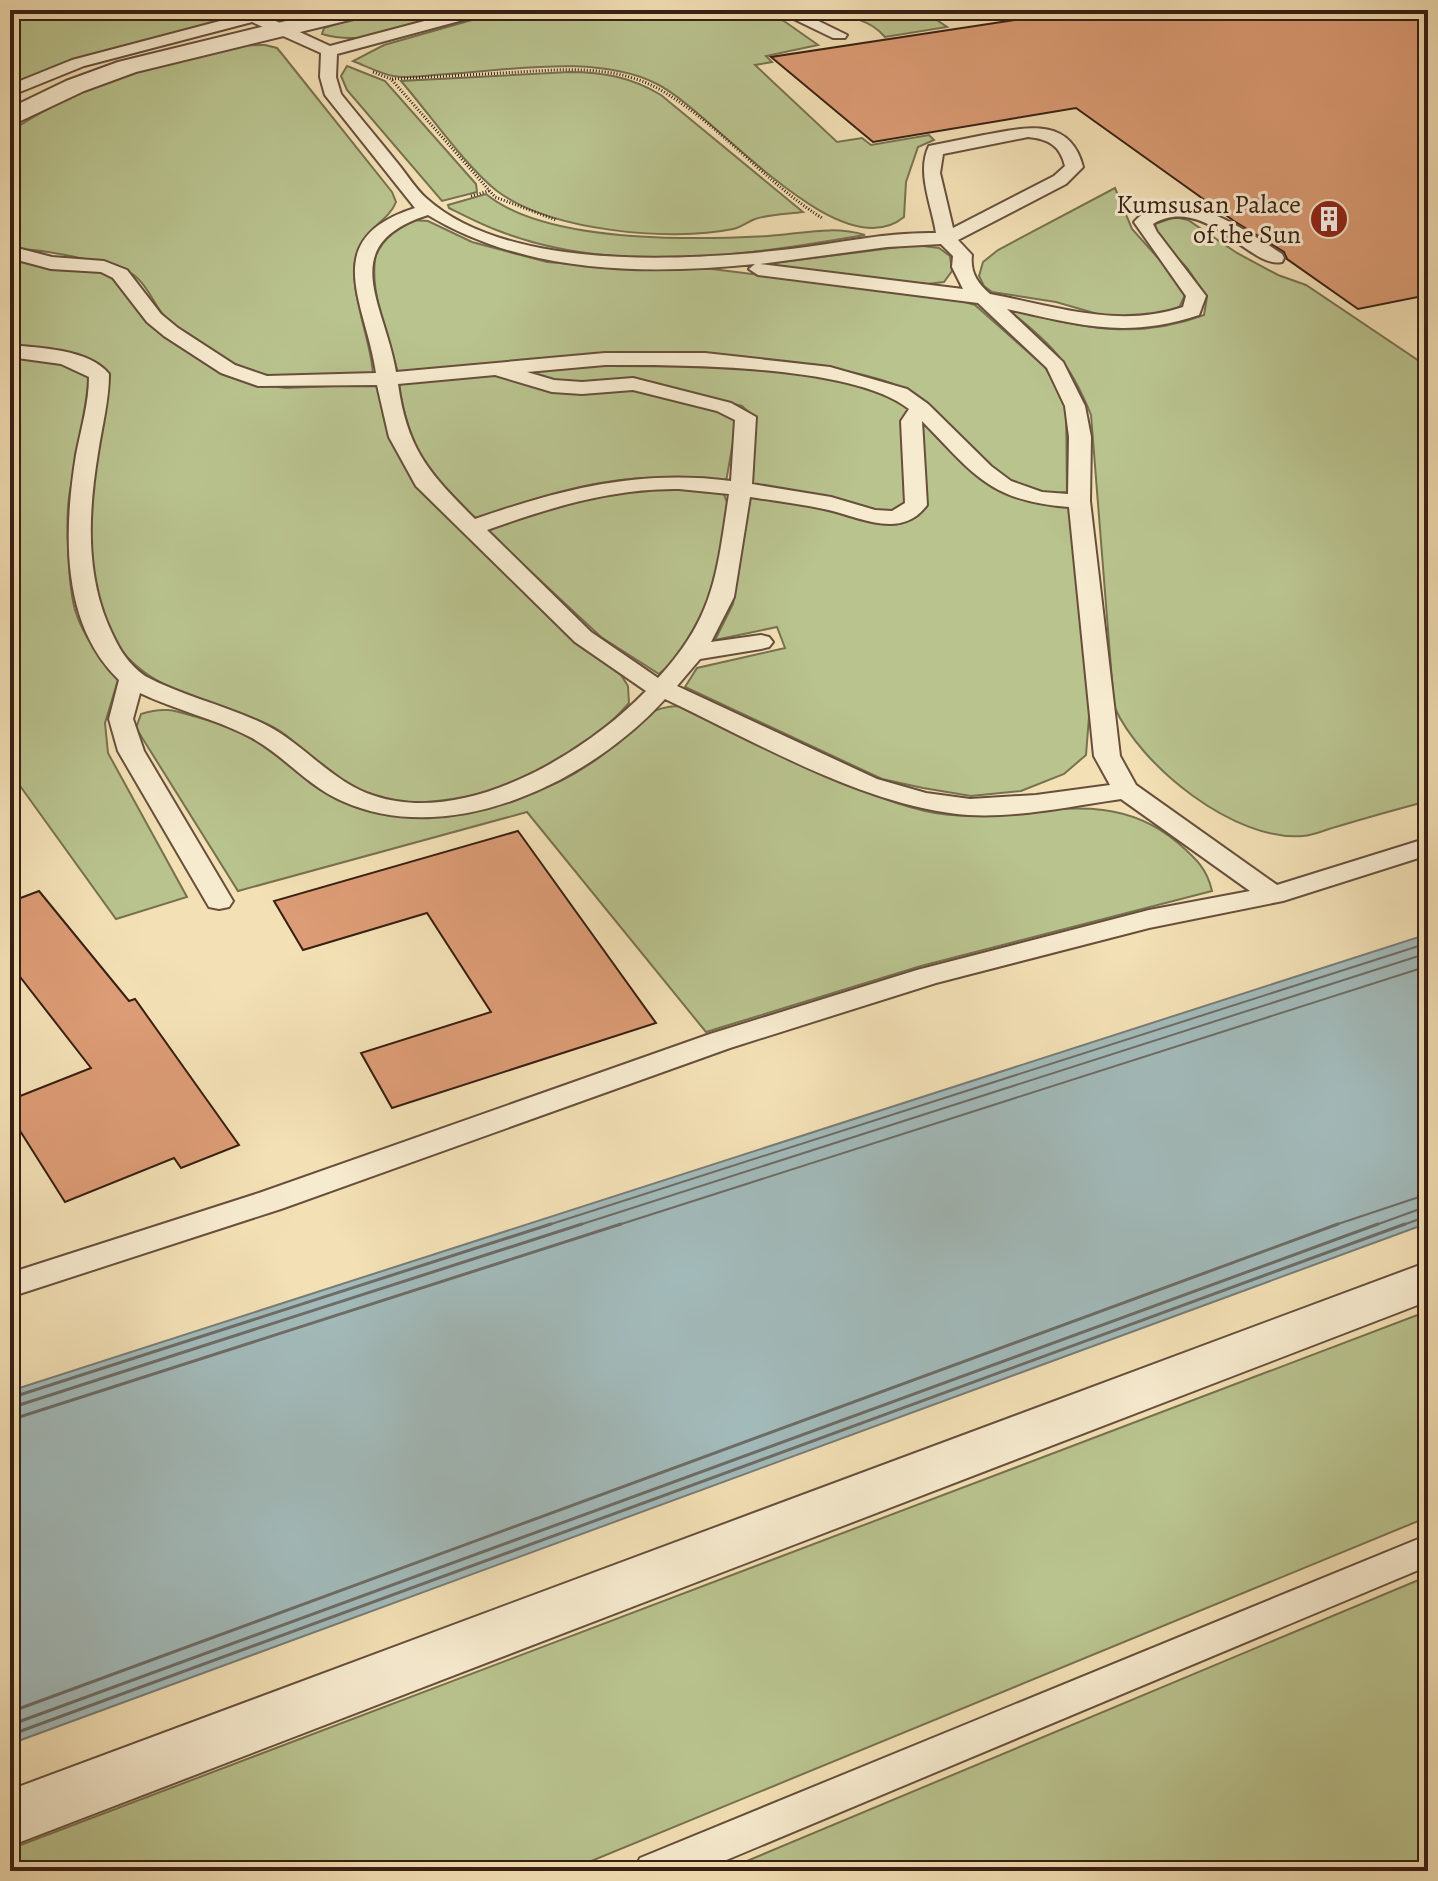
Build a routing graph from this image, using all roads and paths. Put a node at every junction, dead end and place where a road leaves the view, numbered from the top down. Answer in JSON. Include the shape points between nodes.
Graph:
{"nodes":[{"id":1,"x":59,"y":10,"type":"edge"},
{"id":2,"x":361,"y":10,"type":"edge"},
{"id":3,"x":484,"y":10,"type":"edge"},
{"id":4,"x":783,"y":10,"type":"edge"},
{"id":5,"x":246,"y":14,"type":"edge"},
{"id":6,"x":10,"y":15,"type":"edge"},
{"id":7,"x":283,"y":29,"type":"junction"},
{"id":8,"x":839,"y":35,"type":"dead end"},
{"id":9,"x":329,"y":51,"type":"junction"},
{"id":10,"x":391,"y":79,"type":"junction"},
{"id":11,"x":10,"y":91,"type":"edge"},
{"id":12,"x":10,"y":118,"type":"edge"},
{"id":13,"x":430,"y":209,"type":"junction"},
{"id":14,"x":810,"y":222,"type":"dead end"},
{"id":15,"x":567,"y":223,"type":"dead end"},
{"id":16,"x":946,"y":239,"type":"junction"},
{"id":17,"x":10,"y":257,"type":"edge"},
{"id":18,"x":1275,"y":258,"type":"dead end"},
{"id":19,"x":702,"y":262,"type":"junction"},
{"id":20,"x":981,"y":298,"type":"junction"},
{"id":21,"x":10,"y":351,"type":"edge"},
{"id":22,"x":502,"y":371,"type":"junction"},
{"id":23,"x":387,"y":379,"type":"junction"},
{"id":24,"x":921,"y":408,"type":"junction"},
{"id":25,"x":740,"y":489,"type":"junction"},
{"id":26,"x":1079,"y":501,"type":"junction"},
{"id":27,"x":471,"y":528,"type":"junction"},
{"id":28,"x":761,"y":642,"type":"dead end"},
{"id":29,"x":695,"y":652,"type":"junction"},
{"id":30,"x":132,"y":679,"type":"junction"},
{"id":31,"x":662,"y":689,"type":"junction"},
{"id":32,"x":1126,"y":790,"type":"junction"},
{"id":33,"x":1428,"y":846,"type":"edge"},
{"id":34,"x":1273,"y":895,"type":"junction"},
{"id":35,"x":219,"y":901,"type":"dead end"},
{"id":36,"x":1428,"y":1281,"type":"edge"},
{"id":37,"x":10,"y":1285,"type":"edge"},
{"id":38,"x":1428,"y":1550,"type":"edge"},
{"id":39,"x":10,"y":1818,"type":"edge"},
{"id":40,"x":654,"y":1871,"type":"edge"}],
"edges":[{"from":1,"to":6,"type":"lane"},
{"from":2,"to":7,"type":"street"},
{"from":3,"to":9,"type":"lane"},
{"from":4,"to":8,"type":"lane"},
{"from":5,"to":7,"type":"lane"},
{"from":5,"to":11,"type":"lane","via":[[78,63]]},
{"from":7,"to":9,"type":"lane"},
{"from":7,"to":12,"type":"street","via":[[127,67]]},
{"from":9,"to":10,"type":"path"},
{"from":9,"to":13,"type":"lane","via":[[333,95]]},
{"from":10,"to":14,"type":"path","via":[[568,70],[635,78],[666,94],[789,197],[825,219]]},
{"from":10,"to":15,"type":"path","via":[[495,197]]},
{"from":13,"to":19,"type":"lane","via":[[497,242],[555,257]]},
{"from":13,"to":23,"type":"lane","via":[[376,233],[366,249],[364,282]]},
{"from":16,"to":16,"type":"lane","via":[[1060,180],[1074,167],[1069,147],[1055,136],[1028,132],[935,150],[931,173]]},
{"from":16,"to":19,"type":"lane","via":[[915,237]]},
{"from":16,"to":20,"type":"lane","via":[[963,255],[961,267]]},
{"from":17,"to":23,"type":"lane","via":[[104,267],[120,274],[171,332],[248,377],[286,384]]},
{"from":18,"to":20,"type":"lane","via":[[1201,214],[1152,214],[1143,222],[1196,296],[1192,311],[1169,321],[1110,325]]},
{"from":19,"to":20,"type":"lane"},
{"from":20,"to":26,"type":"lane","via":[[1056,366],[1075,406]]},
{"from":21,"to":30,"type":"lane","via":[[88,366],[99,374],[80,495],[79,541],[88,611],[109,653]]},
{"from":22,"to":23,"type":"lane"},
{"from":22,"to":24,"type":"lane","via":[[605,359],[764,363],[878,384]]},
{"from":22,"to":25,"type":"lane","via":[[552,386],[633,384],[737,411],[746,417]]},
{"from":23,"to":27,"type":"lane","via":[[406,450],[424,481]]},
{"from":24,"to":25,"type":"lane","via":[[911,421],[916,505],[909,513],[875,518],[833,504]]},
{"from":24,"to":26,"type":"lane","via":[[1003,486],[1040,498]]},
{"from":25,"to":27,"type":"lane","via":[[633,485],[555,499]]},
{"from":25,"to":29,"type":"lane","via":[[722,600]]},
{"from":26,"to":32,"type":"lane","via":[[1107,756]]},
{"from":27,"to":31,"type":"lane","via":[[583,637]]},
{"from":28,"to":29,"type":"lane"},
{"from":29,"to":31,"type":"lane"},
{"from":30,"to":31,"type":"lane","via":[[259,731],[351,797],[418,810],[509,793],[557,773],[605,740]]},
{"from":30,"to":35,"type":"lane","via":[[121,719],[131,751]]},
{"from":31,"to":32,"type":"lane","via":[[868,784],[924,800],[970,807]]},
{"from":32,"to":34,"type":"lane"},
{"from":33,"to":34,"type":"lane"},
{"from":34,"to":37,"type":"lane","via":[[1149,919],[927,976],[720,1041],[270,1201]]},
{"from":36,"to":39,"type":"street"},
{"from":38,"to":40,"type":"lane"}]}
